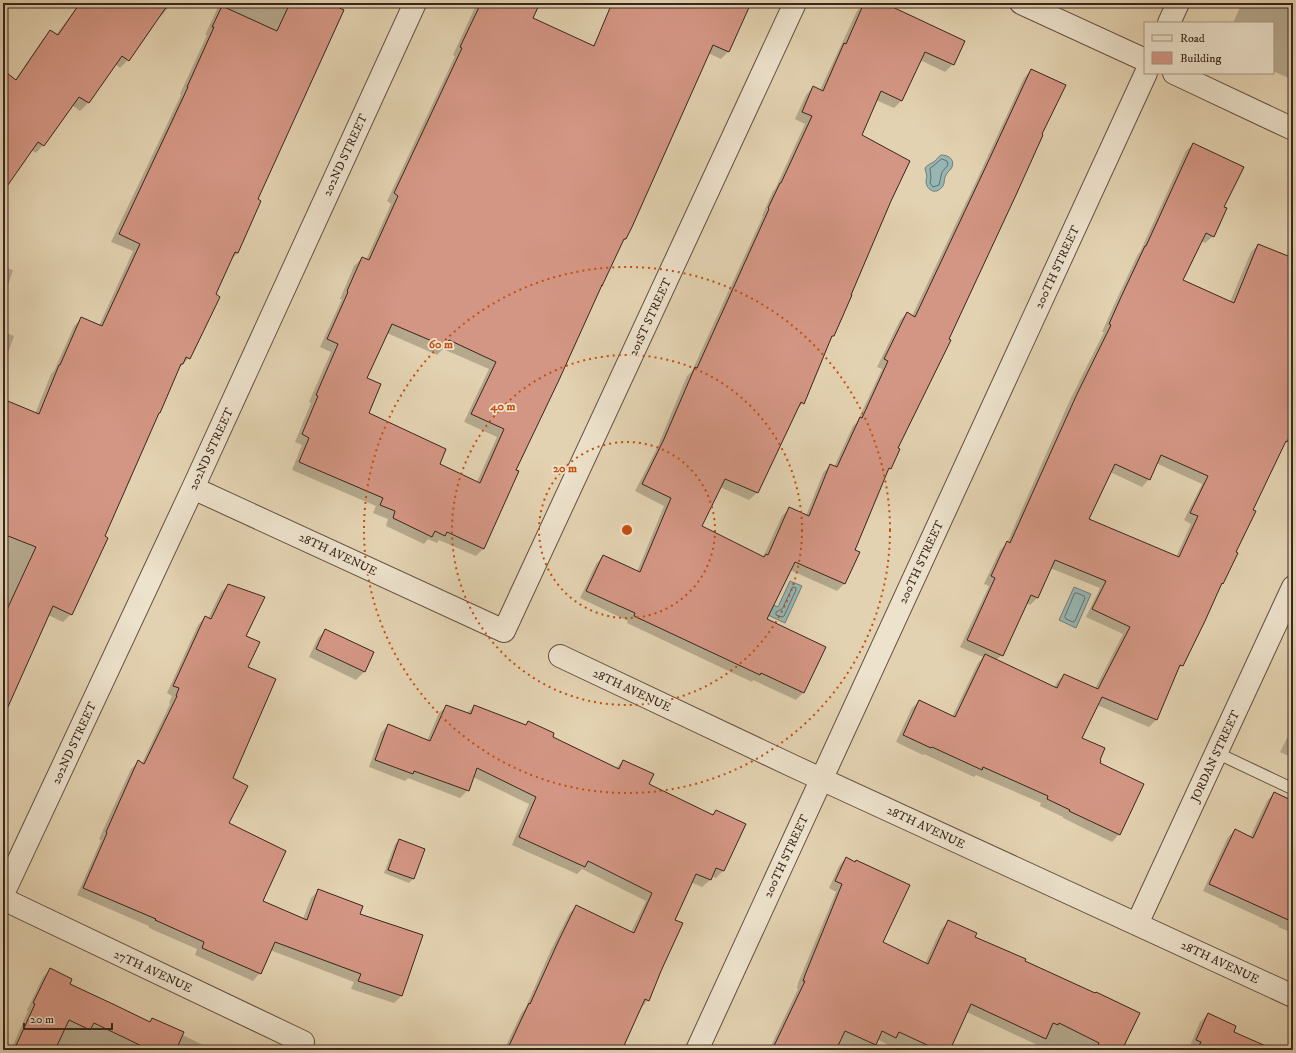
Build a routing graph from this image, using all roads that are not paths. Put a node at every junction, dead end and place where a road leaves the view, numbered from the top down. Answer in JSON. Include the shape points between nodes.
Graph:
{"nodes":[{"id":1,"x":415,"y":3,"type":"edge"},
{"id":2,"x":795,"y":3,"type":"edge"},
{"id":3,"x":1022,"y":3,"type":"edge"},
{"id":4,"x":1178,"y":3,"type":"edge"},
{"id":5,"x":1169,"y":22,"type":"edge"},
{"id":6,"x":1144,"y":60,"type":"edge"},
{"id":7,"x":1146,"y":74,"type":"edge"},
{"id":8,"x":1176,"y":74,"type":"edge"},
{"id":9,"x":1293,"y":129,"type":"edge"},
{"id":10,"x":193,"y":488,"type":"junction"},
{"id":11,"x":1293,"y":587,"type":"edge"},
{"id":12,"x":504,"y":631,"type":"joint"},
{"id":13,"x":560,"y":656,"type":"dead end"},
{"id":14,"x":1217,"y":753,"type":"junction"},
{"id":15,"x":822,"y":779,"type":"junction"},
{"id":16,"x":1293,"y":788,"type":"edge"},
{"id":17,"x":3,"y":894,"type":"edge"},
{"id":18,"x":3,"y":899,"type":"edge"},
{"id":19,"x":1138,"y":924,"type":"junction"},
{"id":20,"x":1293,"y":996,"type":"edge"},
{"id":21,"x":303,"y":1042,"type":"dead end"},
{"id":22,"x":697,"y":1050,"type":"edge"}],
"edges":[{"from":1,"to":10,"type":"street","name":"202ND STREET"},
{"from":2,"to":12,"type":"street","name":"201ST STREET"},
{"from":3,"to":6,"type":"street"},
{"from":4,"to":5,"type":"street"},
{"from":7,"to":15,"type":"street","name":"200TH STREET"},
{"from":8,"to":9,"type":"street"},
{"from":10,"to":12,"type":"street","name":"28TH AVENUE"},
{"from":10,"to":17,"type":"street","name":"202ND STREET"},
{"from":11,"to":14,"type":"street","name":"JORDAN STREET"},
{"from":13,"to":15,"type":"street","name":"28TH AVENUE"},
{"from":14,"to":16,"type":"lane"},
{"from":14,"to":19,"type":"street","name":"JORDAN STREET"},
{"from":15,"to":19,"type":"street","name":"28TH AVENUE"},
{"from":15,"to":22,"type":"street","name":"200TH STREET"},
{"from":18,"to":21,"type":"street","name":"27TH AVENUE"},
{"from":19,"to":20,"type":"street","name":"28TH AVENUE"}]}
